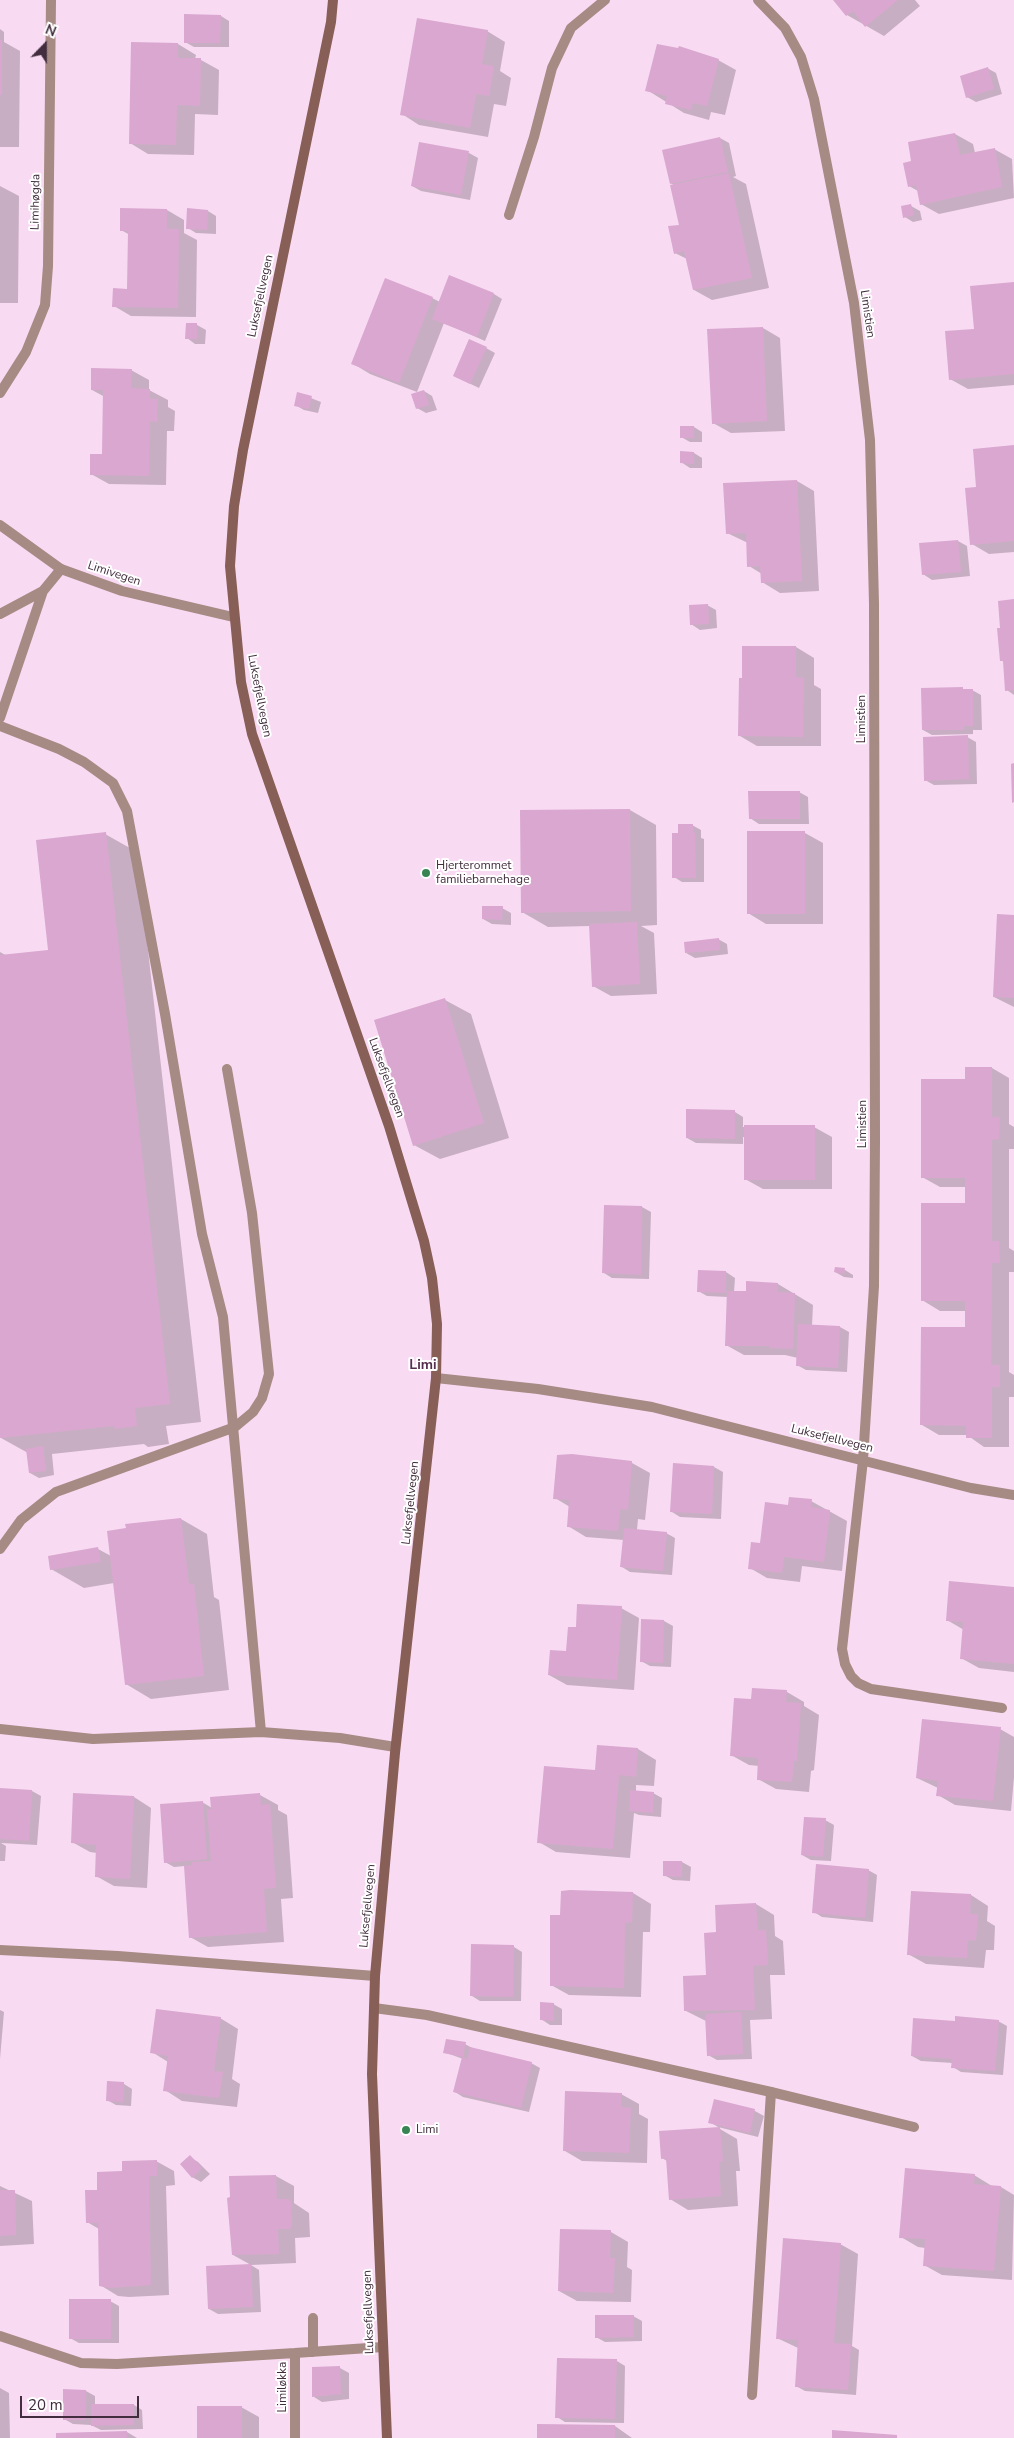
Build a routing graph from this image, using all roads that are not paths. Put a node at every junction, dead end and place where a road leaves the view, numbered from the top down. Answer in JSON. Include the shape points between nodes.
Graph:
{"nodes":[{"id":1,"x":51,"y":0,"type":"edge"},
{"id":2,"x":333,"y":0,"type":"edge"},
{"id":3,"x":605,"y":0,"type":"edge"},
{"id":4,"x":758,"y":0,"type":"edge"},
{"id":5,"x":509,"y":214,"type":"dead end"},
{"id":6,"x":0,"y":393,"type":"edge"},
{"id":7,"x":0,"y":525,"type":"edge"},
{"id":8,"x":61,"y":569,"type":"junction"},
{"id":9,"x":43,"y":591,"type":"junction"},
{"id":10,"x":0,"y":614,"type":"edge"},
{"id":11,"x":233,"y":617,"type":"junction"},
{"id":12,"x":0,"y":718,"type":"edge"},
{"id":13,"x":0,"y":726,"type":"edge"},
{"id":14,"x":227,"y":1069,"type":"dead end"},
{"id":15,"x":436,"y":1378,"type":"junction"},
{"id":16,"x":235,"y":1427,"type":"junction"},
{"id":17,"x":863,"y":1460,"type":"junction"},
{"id":18,"x":1014,"y":1495,"type":"edge"},
{"id":19,"x":0,"y":1549,"type":"edge"},
{"id":20,"x":1002,"y":1708,"type":"dead end"},
{"id":21,"x":0,"y":1729,"type":"edge"},
{"id":22,"x":261,"y":1732,"type":"junction"},
{"id":23,"x":396,"y":1747,"type":"junction"},
{"id":24,"x":0,"y":1950,"type":"edge"},
{"id":25,"x":375,"y":1976,"type":"junction"},
{"id":26,"x":374,"y":2008,"type":"junction"},
{"id":27,"x":771,"y":2092,"type":"junction"},
{"id":28,"x":914,"y":2127,"type":"dead end"},
{"id":29,"x":313,"y":2318,"type":"dead end"},
{"id":30,"x":0,"y":2336,"type":"edge"},
{"id":31,"x":383,"y":2347,"type":"junction"},
{"id":32,"x":313,"y":2352,"type":"junction"},
{"id":33,"x":295,"y":2353,"type":"junction"},
{"id":34,"x":752,"y":2394,"type":"dead end"},
{"id":35,"x":295,"y":2438,"type":"edge"},
{"id":36,"x":387,"y":2438,"type":"edge"}],
"edges":[{"from":1,"to":6,"type":"street","name":"Limihøgda","via":[[45,304],[26,352]]},
{"from":2,"to":11,"type":"main road","name":"Luksefjellvegen","via":[[243,450],[234,506],[230,566]]},
{"from":3,"to":5,"type":"street","via":[[571,28],[552,68]]},
{"from":4,"to":17,"type":"street","name":"Limistien","via":[[785,28],[801,58],[814,99],[854,303],[870,440],[874,614],[874,1286]]},
{"from":7,"to":8,"type":"street","name":"Limivegen"},
{"from":8,"to":9,"type":"street"},
{"from":8,"to":11,"type":"street","name":"Limivegen","via":[[122,592]]},
{"from":9,"to":10,"type":"street"},
{"from":9,"to":12,"type":"street"},
{"from":11,"to":15,"type":"main road","name":"Luksefjellvegen","via":[[241,682],[252,734],[390,1126],[424,1241],[437,1324]]},
{"from":13,"to":16,"type":"street","via":[[84,762],[113,783],[127,811],[202,1234],[223,1317]]},
{"from":14,"to":16,"type":"street","via":[[252,1212],[269,1374],[262,1398]]},
{"from":15,"to":17,"type":"street","name":"Luksefjellvegen","via":[[538,1389],[652,1407]]},
{"from":15,"to":23,"type":"main road","name":"Luksefjellvegen"},
{"from":16,"to":19,"type":"street","via":[[56,1492],[21,1520]]},
{"from":16,"to":22,"type":"street"},
{"from":17,"to":18,"type":"street","name":"Luksefjellvegen","via":[[971,1488]]},
{"from":17,"to":20,"type":"street","name":"Limistien","via":[[842,1649],[851,1676],[871,1689]]},
{"from":21,"to":22,"type":"street","via":[[93,1740]]},
{"from":22,"to":23,"type":"street","via":[[340,1738]]},
{"from":23,"to":25,"type":"main road","name":"Luksefjellvegen"},
{"from":24,"to":25,"type":"street"},
{"from":25,"to":26,"type":"main road","name":"Luksefjellvegen"},
{"from":26,"to":27,"type":"street","via":[[427,2015]]},
{"from":26,"to":31,"type":"main road","name":"Luksefjellvegen","via":[[372,2074]]},
{"from":27,"to":28,"type":"street"},
{"from":27,"to":34,"type":"street"},
{"from":29,"to":32,"type":"street"},
{"from":30,"to":33,"type":"street","via":[[81,2363],[117,2364]]},
{"from":31,"to":32,"type":"street","name":"Limiløkka"},
{"from":31,"to":36,"type":"main road","name":"Luksefjellvegen"},
{"from":32,"to":33,"type":"street","name":"Limiløkka"},
{"from":33,"to":35,"type":"street","name":"Limiløkka"}]}
